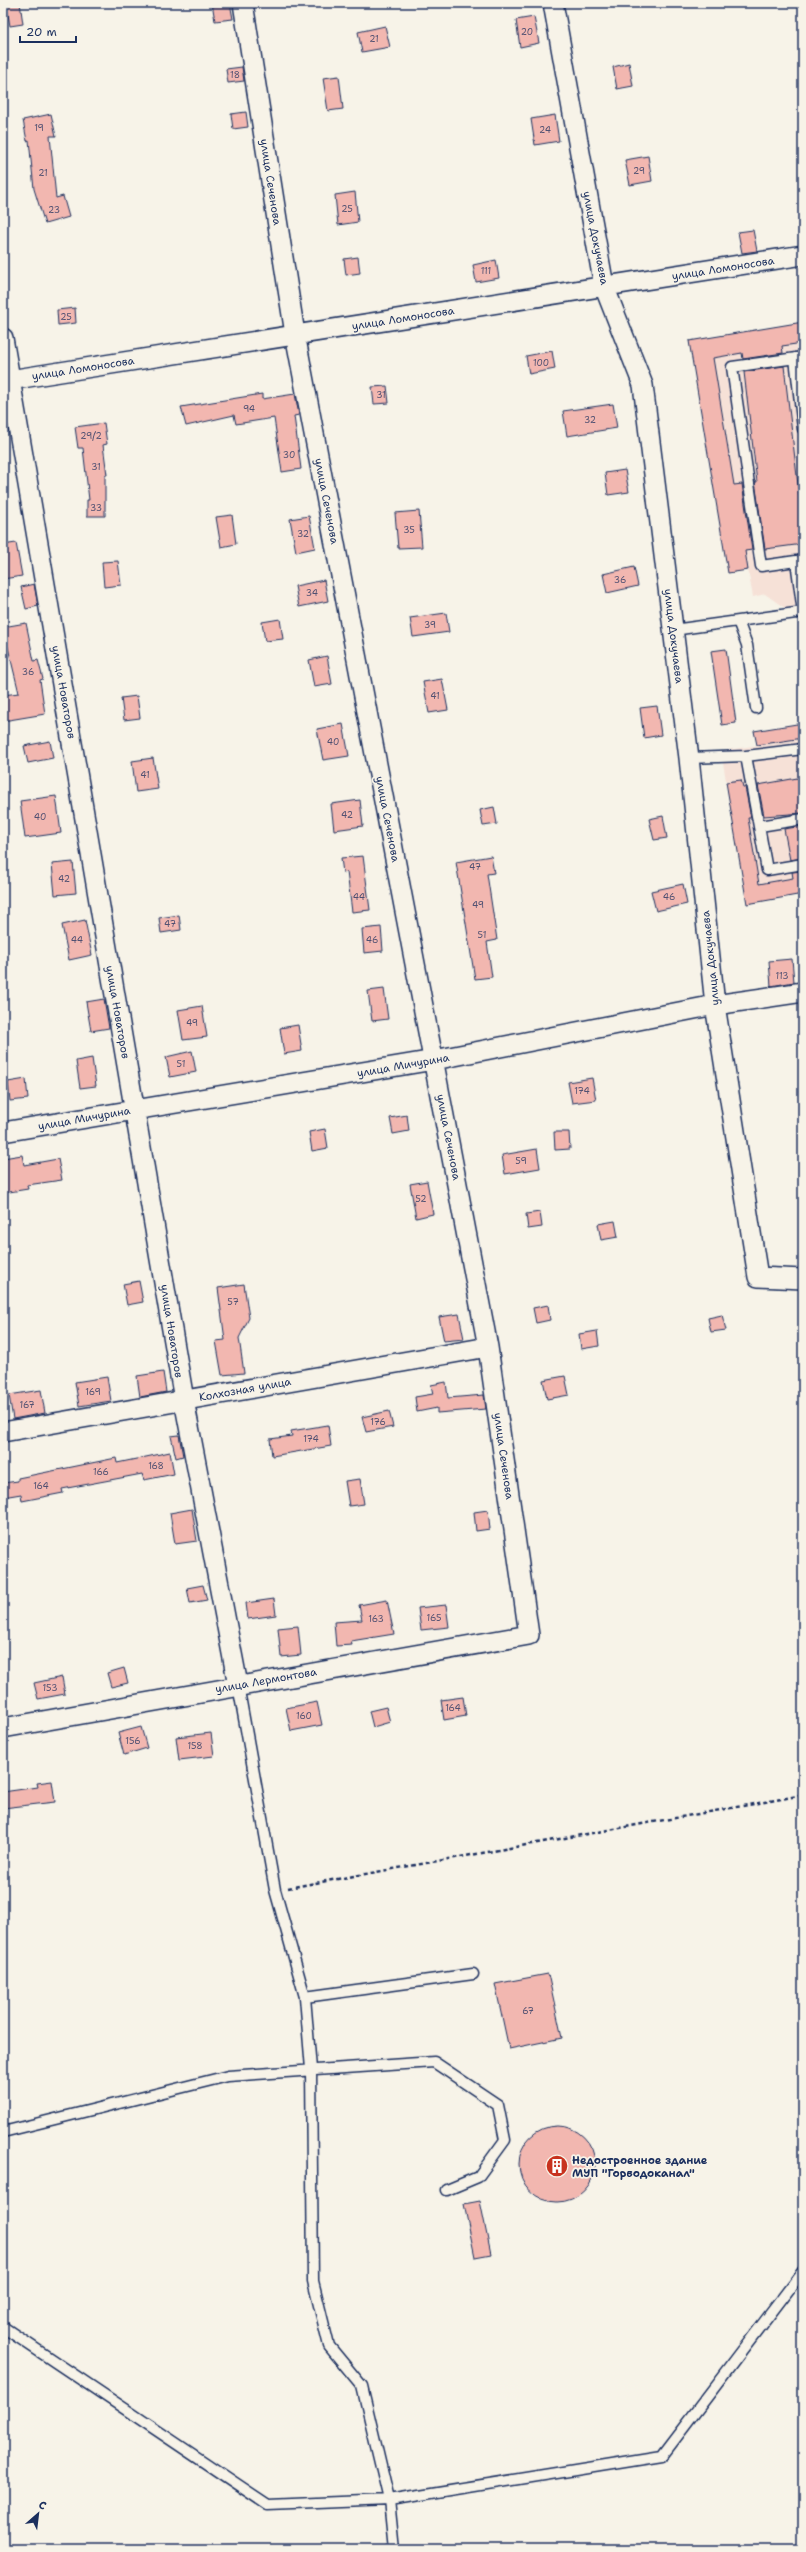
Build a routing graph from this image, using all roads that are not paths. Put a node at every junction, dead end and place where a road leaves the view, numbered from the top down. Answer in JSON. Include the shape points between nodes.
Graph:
{"nodes":[{"id":1,"x":243,"y":3,"type":"edge"},
{"id":2,"x":553,"y":3,"type":"edge"},
{"id":3,"x":803,"y":255,"type":"edge"},
{"id":4,"x":604,"y":286,"type":"junction"},
{"id":5,"x":295,"y":334,"type":"junction"},
{"id":6,"x":3,"y":338,"type":"edge"},
{"id":7,"x":799,"y":358,"type":"edge"},
{"id":8,"x":6,"y":380,"type":"edge"},
{"id":9,"x":803,"y":429,"type":"edge"},
{"id":10,"x":799,"y":560,"type":"edge"},
{"id":11,"x":803,"y":612,"type":"edge"},
{"id":12,"x":738,"y":621,"type":"junction"},
{"id":13,"x":673,"y":630,"type":"junction"},
{"id":14,"x":756,"y":708,"type":"dead end"},
{"id":15,"x":803,"y":749,"type":"edge"},
{"id":16,"x":746,"y":756,"type":"junction"},
{"id":17,"x":689,"y":758,"type":"junction"},
{"id":18,"x":803,"y":819,"type":"edge"},
{"id":19,"x":760,"y":826,"type":"junction"},
{"id":20,"x":803,"y":864,"type":"edge"},
{"id":21,"x":803,"y":992,"type":"edge"},
{"id":22,"x":715,"y":1005,"type":"junction"},
{"id":23,"x":434,"y":1060,"type":"junction"},
{"id":24,"x":135,"y":1110,"type":"junction"},
{"id":25,"x":3,"y":1132,"type":"edge"},
{"id":26,"x":803,"y":1279,"type":"edge"},
{"id":27,"x":488,"y":1347,"type":"junction"},
{"id":28,"x":184,"y":1400,"type":"junction"},
{"id":29,"x":3,"y":1432,"type":"edge"},
{"id":30,"x":529,"y":1635,"type":"joint"},
{"id":31,"x":238,"y":1685,"type":"junction"},
{"id":32,"x":3,"y":1728,"type":"edge"},
{"id":33,"x":473,"y":1974,"type":"dead end"},
{"id":34,"x":305,"y":1997,"type":"junction"},
{"id":35,"x":311,"y":2069,"type":"junction"},
{"id":36,"x":3,"y":2132,"type":"edge"},
{"id":37,"x":447,"y":2190,"type":"dead end"},
{"id":38,"x":803,"y":2270,"type":"edge"},
{"id":39,"x":3,"y":2327,"type":"edge"},
{"id":40,"x":389,"y":2500,"type":"junction"},
{"id":41,"x":394,"y":2549,"type":"edge"}],
"edges":[{"from":1,"to":5,"type":"street","name":"улица Сеченова"},
{"from":2,"to":4,"type":"street","name":"улица Докучаева"},
{"from":3,"to":4,"type":"street","name":"улица Ломоносова"},
{"from":4,"to":5,"type":"street","name":"улица Ломоносова"},
{"from":4,"to":13,"type":"street","name":"улица Докучаева","via":[[643,385]]},
{"from":5,"to":8,"type":"street","name":"улица Ломоносова"},
{"from":5,"to":23,"type":"street","name":"улица Сеченова"},
{"from":6,"to":8,"type":"street","name":"улица Новаторов"},
{"from":7,"to":9,"type":"lane"},
{"from":7,"to":10,"type":"lane","via":[[732,367],[761,566]]},
{"from":8,"to":24,"type":"street","name":"улица Новаторов"},
{"from":10,"to":11,"type":"lane"},
{"from":11,"to":12,"type":"lane"},
{"from":12,"to":13,"type":"lane"},
{"from":12,"to":14,"type":"lane","via":[[747,644]]},
{"from":13,"to":17,"type":"street","name":"улица Докучаева"},
{"from":15,"to":16,"type":"lane"},
{"from":16,"to":17,"type":"lane"},
{"from":16,"to":19,"type":"lane"},
{"from":17,"to":22,"type":"street","name":"улица Докучаева"},
{"from":18,"to":19,"type":"lane"},
{"from":19,"to":20,"type":"lane","via":[[767,870]]},
{"from":21,"to":22,"type":"street","name":"улица Мичурина"},
{"from":22,"to":23,"type":"street","name":"улица Мичурина"},
{"from":22,"to":26,"type":"street","name":"улица Докучаева","via":[[758,1277]]},
{"from":23,"to":24,"type":"street","name":"улица Мичурина"},
{"from":23,"to":27,"type":"street","name":"улица Сеченова"},
{"from":24,"to":25,"type":"street","name":"улица Мичурина"},
{"from":24,"to":28,"type":"street","name":"улица Новаторов"},
{"from":27,"to":28,"type":"street","name":"Колхозная улица"},
{"from":27,"to":30,"type":"street","name":"улица Сеченова"},
{"from":28,"to":29,"type":"street","name":"Колхозная улица"},
{"from":28,"to":31,"type":"street","name":"улица Новаторов"},
{"from":30,"to":31,"type":"street","name":"улица Лермонтова"},
{"from":31,"to":32,"type":"street","name":"улица Лермонтова"},
{"from":31,"to":34,"type":"lane","via":[[275,1890]]},
{"from":33,"to":34,"type":"lane"},
{"from":34,"to":35,"type":"lane"},
{"from":35,"to":36,"type":"lane","via":[[228,2076]]},
{"from":35,"to":37,"type":"lane","via":[[434,2062],[498,2105],[504,2140],[478,2177]]},
{"from":35,"to":40,"type":"lane","via":[[313,2281],[330,2346],[362,2386]]},
{"from":38,"to":40,"type":"lane","via":[[662,2456]]},
{"from":39,"to":40,"type":"lane","via":[[268,2506]]},
{"from":40,"to":41,"type":"lane"}]}
